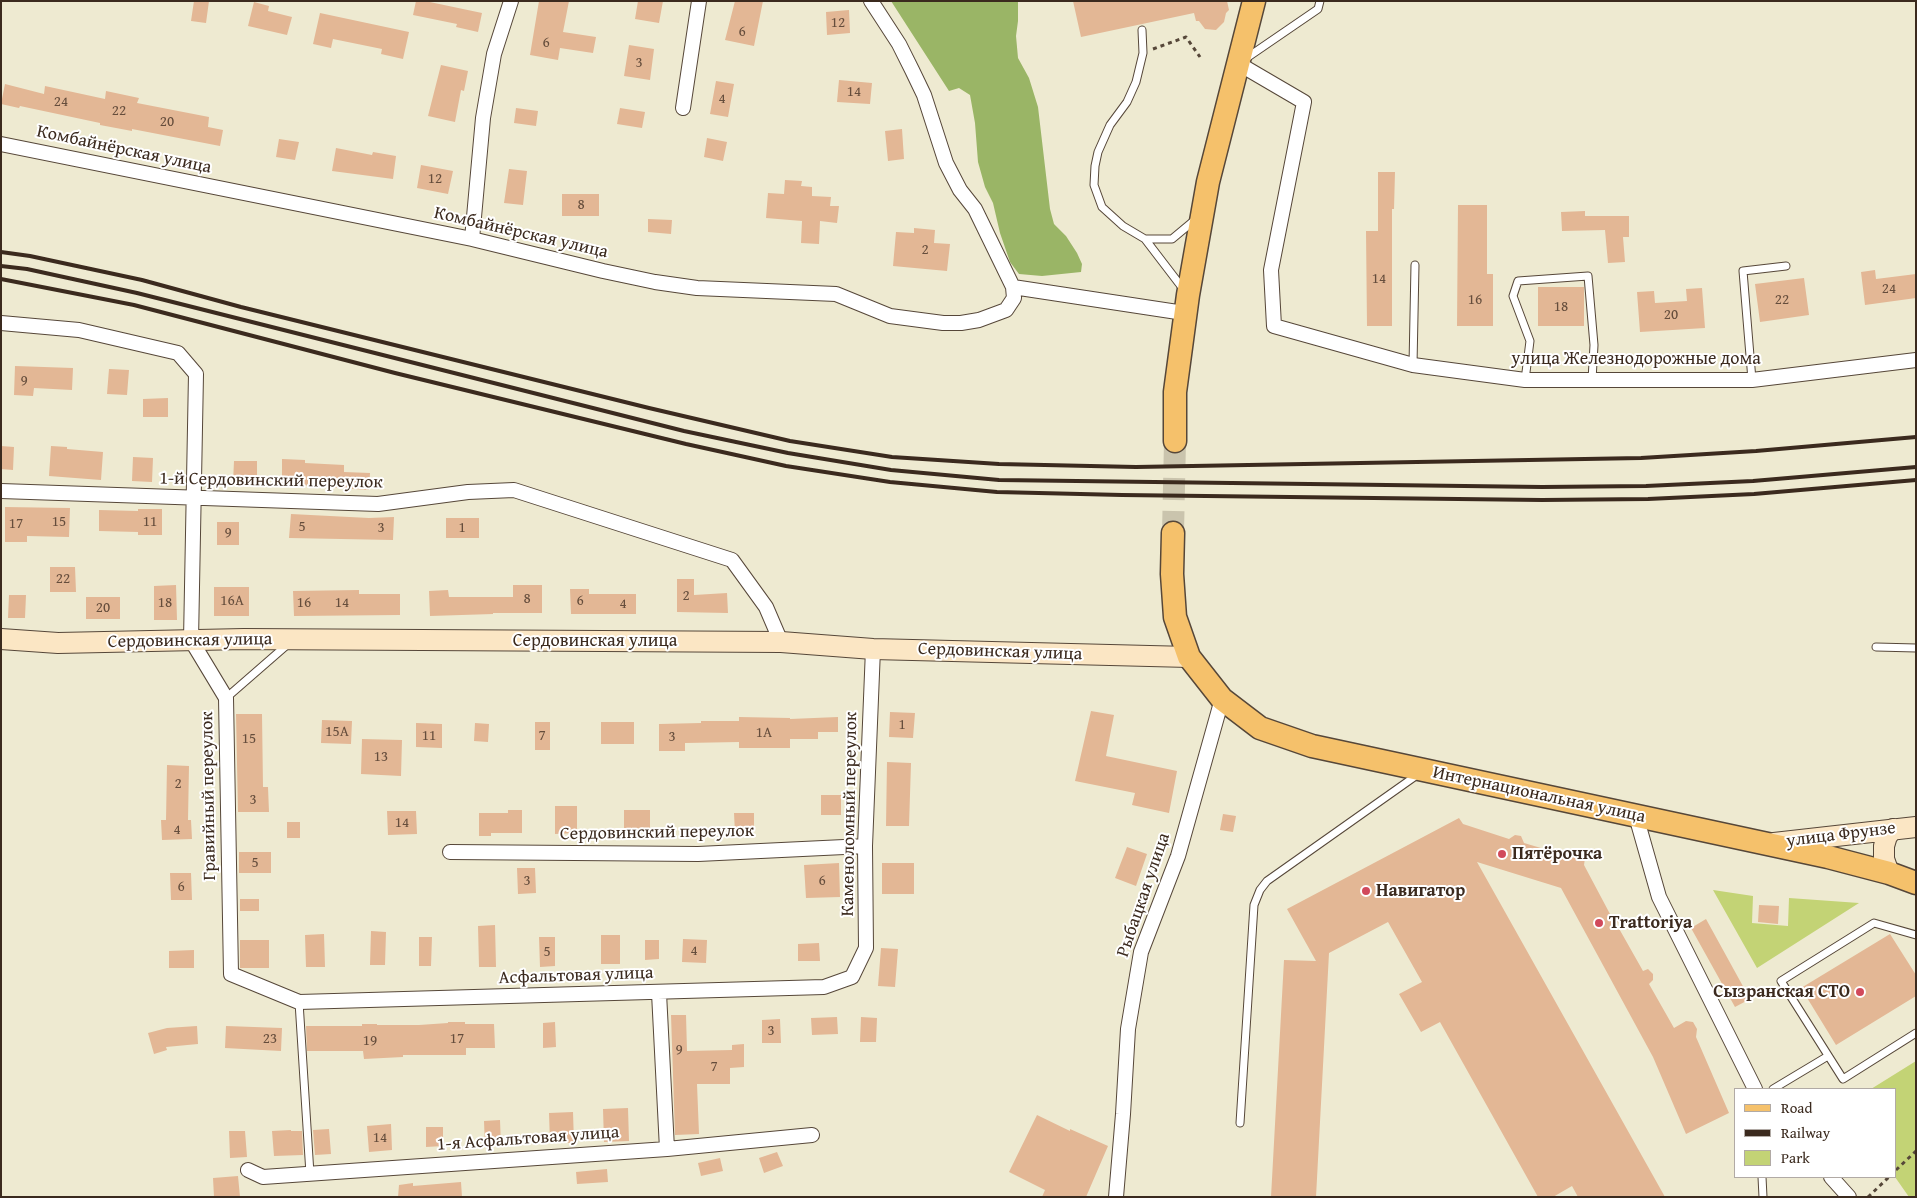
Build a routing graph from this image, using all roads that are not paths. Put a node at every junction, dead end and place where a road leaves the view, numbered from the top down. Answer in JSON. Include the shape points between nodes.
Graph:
{"nodes":[{"id":1,"x":511,"y":1,"type":"edge"},
{"id":2,"x":699,"y":1,"type":"edge"},
{"id":3,"x":871,"y":1,"type":"edge"},
{"id":4,"x":1254,"y":1,"type":"edge"},
{"id":5,"x":1320,"y":1,"type":"edge"},
{"id":6,"x":1142,"y":30,"type":"dead end"},
{"id":7,"x":1239,"y":64,"type":"junction"},
{"id":8,"x":683,"y":108,"type":"dead end"},
{"id":9,"x":1,"y":144,"type":"edge"},
{"id":10,"x":1202,"y":214,"type":"junction"},
{"id":11,"x":472,"y":239,"type":"junction"},
{"id":12,"x":1145,"y":239,"type":"junction"},
{"id":13,"x":1415,"y":265,"type":"dead end"},
{"id":14,"x":1786,"y":266,"type":"dead end"},
{"id":15,"x":1013,"y":287,"type":"junction"},
{"id":16,"x":1186,"y":304,"type":"junction"},
{"id":17,"x":1,"y":323,"type":"edge"},
{"id":18,"x":1916,"y":360,"type":"edge"},
{"id":19,"x":1413,"y":365,"type":"junction"},
{"id":20,"x":1525,"y":380,"type":"junction"},
{"id":21,"x":1592,"y":380,"type":"junction"},
{"id":22,"x":1752,"y":380,"type":"junction"},
{"id":23,"x":1175,"y":441,"type":"tunnel mouth"},
{"id":24,"x":1,"y":492,"type":"edge"},
{"id":25,"x":194,"y":498,"type":"junction"},
{"id":26,"x":1173,"y":532,"type":"tunnel mouth"},
{"id":27,"x":1,"y":639,"type":"edge"},
{"id":28,"x":191,"y":640,"type":"junction"},
{"id":29,"x":294,"y":640,"type":"junction"},
{"id":30,"x":781,"y":642,"type":"junction"},
{"id":31,"x":1876,"y":647,"type":"dead end"},
{"id":32,"x":1916,"y":648,"type":"edge"},
{"id":33,"x":873,"y":649,"type":"junction"},
{"id":34,"x":1189,"y":657,"type":"junction"},
{"id":35,"x":226,"y":698,"type":"junction"},
{"id":36,"x":1222,"y":699,"type":"junction"},
{"id":37,"x":1424,"y":770,"type":"junction"},
{"id":38,"x":1636,"y":816,"type":"junction"},
{"id":39,"x":1916,"y":827,"type":"edge"},
{"id":40,"x":1893,"y":829,"type":"junction"},
{"id":41,"x":1767,"y":844,"type":"junction"},
{"id":42,"x":865,"y":846,"type":"junction"},
{"id":43,"x":450,"y":852,"type":"dead end"},
{"id":44,"x":1889,"y":873,"type":"junction"},
{"id":45,"x":1916,"y":883,"type":"edge"},
{"id":46,"x":1916,"y":936,"type":"edge"},
{"id":47,"x":852,"y":977,"type":"joint"},
{"id":48,"x":659,"y":993,"type":"junction"},
{"id":49,"x":299,"y":1002,"type":"junction"},
{"id":50,"x":1916,"y":1034,"type":"edge"},
{"id":51,"x":1828,"y":1056,"type":"junction"},
{"id":52,"x":1754,"y":1088,"type":"edge"},
{"id":53,"x":1775,"y":1088,"type":"edge"},
{"id":54,"x":1240,"y":1122,"type":"dead end"},
{"id":55,"x":812,"y":1135,"type":"dead end"},
{"id":56,"x":667,"y":1149,"type":"junction"},
{"id":57,"x":248,"y":1170,"type":"dead end"},
{"id":58,"x":310,"y":1174,"type":"junction"},
{"id":59,"x":1762,"y":1178,"type":"edge"},
{"id":60,"x":1832,"y":1178,"type":"edge"},
{"id":61,"x":1116,"y":1197,"type":"edge"},
{"id":62,"x":1763,"y":1197,"type":"edge"},
{"id":63,"x":1849,"y":1197,"type":"edge"}],
"edges":[{"from":1,"to":11,"type":"street","via":[[494,54]]},
{"from":2,"to":8,"type":"street"},
{"from":3,"to":15,"type":"street","via":[[899,44],[924,94],[946,163],[960,190],[975,209]]},
{"from":4,"to":7,"type":"main road"},
{"from":5,"to":7,"type":"lane","via":[[1318,9]]},
{"from":6,"to":12,"type":"lane","via":[[1143,53],[1136,82],[1098,152],[1094,184],[1102,207],[1122,226]]},
{"from":7,"to":10,"type":"main road"},
{"from":7,"to":19,"type":"street","name":"улица Железнодорожные дома","via":[[1304,102],[1271,270],[1274,326]]},
{"from":9,"to":11,"type":"street","name":"Комбайнёрская улица"},
{"from":10,"to":12,"type":"lane","via":[[1172,239]]},
{"from":10,"to":16,"type":"main road"},
{"from":11,"to":15,"type":"street","name":"Комбайнёрская улица","via":[[603,271],[697,288],[836,294],[890,316],[934,323],[979,320],[1006,310],[1014,298]]},
{"from":12,"to":16,"type":"lane"},
{"from":13,"to":19,"type":"lane"},
{"from":14,"to":22,"type":"lane","via":[[1744,270]]},
{"from":15,"to":16,"type":"street"},
{"from":16,"to":23,"type":"main road","via":[[1175,392]]},
{"from":17,"to":25,"type":"street","via":[[79,330],[178,353],[196,374]]},
{"from":18,"to":22,"type":"street","name":"улица Железнодорожные дома"},
{"from":19,"to":20,"type":"street","name":"улица Железнодорожные дома"},
{"from":20,"to":21,"type":"street","name":"улица Железнодорожные дома"},
{"from":20,"to":21,"type":"lane","via":[[1530,341],[1512,296],[1518,281],[1588,276],[1594,345]]},
{"from":21,"to":22,"type":"street","name":"улица Железнодорожные дома"},
{"from":24,"to":25,"type":"street","name":"1-й Сердовинский переулок"},
{"from":25,"to":28,"type":"street"},
{"from":25,"to":30,"type":"street","name":"1-й Сердовинский переулок","via":[[378,504],[468,492],[514,490],[732,560],[766,607]]},
{"from":26,"to":34,"type":"main road","via":[[1176,617]]},
{"from":27,"to":28,"type":"street","name":"Сердовинская улица","via":[[58,643]]},
{"from":28,"to":29,"type":"street","name":"Сердовинская улица"},
{"from":28,"to":35,"type":"street","name":"Гравийный переулок"},
{"from":29,"to":30,"type":"street","name":"Сердовинская улица"},
{"from":29,"to":35,"type":"lane"},
{"from":30,"to":33,"type":"street","name":"Сердовинская улица"},
{"from":31,"to":32,"type":"lane"},
{"from":33,"to":34,"type":"street","name":"Сердовинская улица"},
{"from":33,"to":42,"type":"street","name":"Каменоломный переулок"},
{"from":34,"to":36,"type":"main road","name":"Интернациональная улица"},
{"from":35,"to":49,"type":"street","name":"Гравийный переулок","via":[[232,974]]},
{"from":36,"to":37,"type":"main road","name":"Интернациональная улица","via":[[1260,728],[1312,746]]},
{"from":36,"to":61,"type":"street","name":"Рыбацкая улица","via":[[1178,856],[1141,952],[1128,1029]]},
{"from":37,"to":38,"type":"main road","name":"Интернациональная улица"},
{"from":37,"to":54,"type":"lane","via":[[1267,881],[1260,890],[1254,905]]},
{"from":38,"to":41,"type":"main road","name":"Интернациональная улица"},
{"from":38,"to":52,"type":"street","via":[[1659,897]]},
{"from":39,"to":40,"type":"street","name":"улица Фрунзе"},
{"from":40,"to":41,"type":"street","name":"улица Фрунзе"},
{"from":40,"to":44,"type":"street","via":[[1884,846],[1884,860]]},
{"from":41,"to":44,"type":"main road","name":"Интернациональная улица"},
{"from":42,"to":43,"type":"street","name":"Сердовинский переулок","via":[[698,854]]},
{"from":42,"to":47,"type":"street","name":"Каменоломный переулок","via":[[866,948]]},
{"from":44,"to":45,"type":"main road","name":"Интернациональная улица"},
{"from":46,"to":51,"type":"lane","via":[[1874,923],[1781,981]]},
{"from":47,"to":48,"type":"street","name":"Асфальтовая улица","via":[[824,987]]},
{"from":48,"to":49,"type":"street","name":"Асфальтовая улица"},
{"from":48,"to":56,"type":"street"},
{"from":49,"to":58,"type":"lane"},
{"from":50,"to":51,"type":"lane","via":[[1843,1079]]},
{"from":51,"to":53,"type":"lane"},
{"from":55,"to":56,"type":"street","name":"1-я Асфальтовая улица"},
{"from":56,"to":58,"type":"street","name":"1-я Асфальтовая улица"},
{"from":57,"to":58,"type":"street","name":"1-я Асфальтовая улица","via":[[263,1177]]},
{"from":59,"to":62,"type":"lane"},
{"from":60,"to":63,"type":"street"}]}
